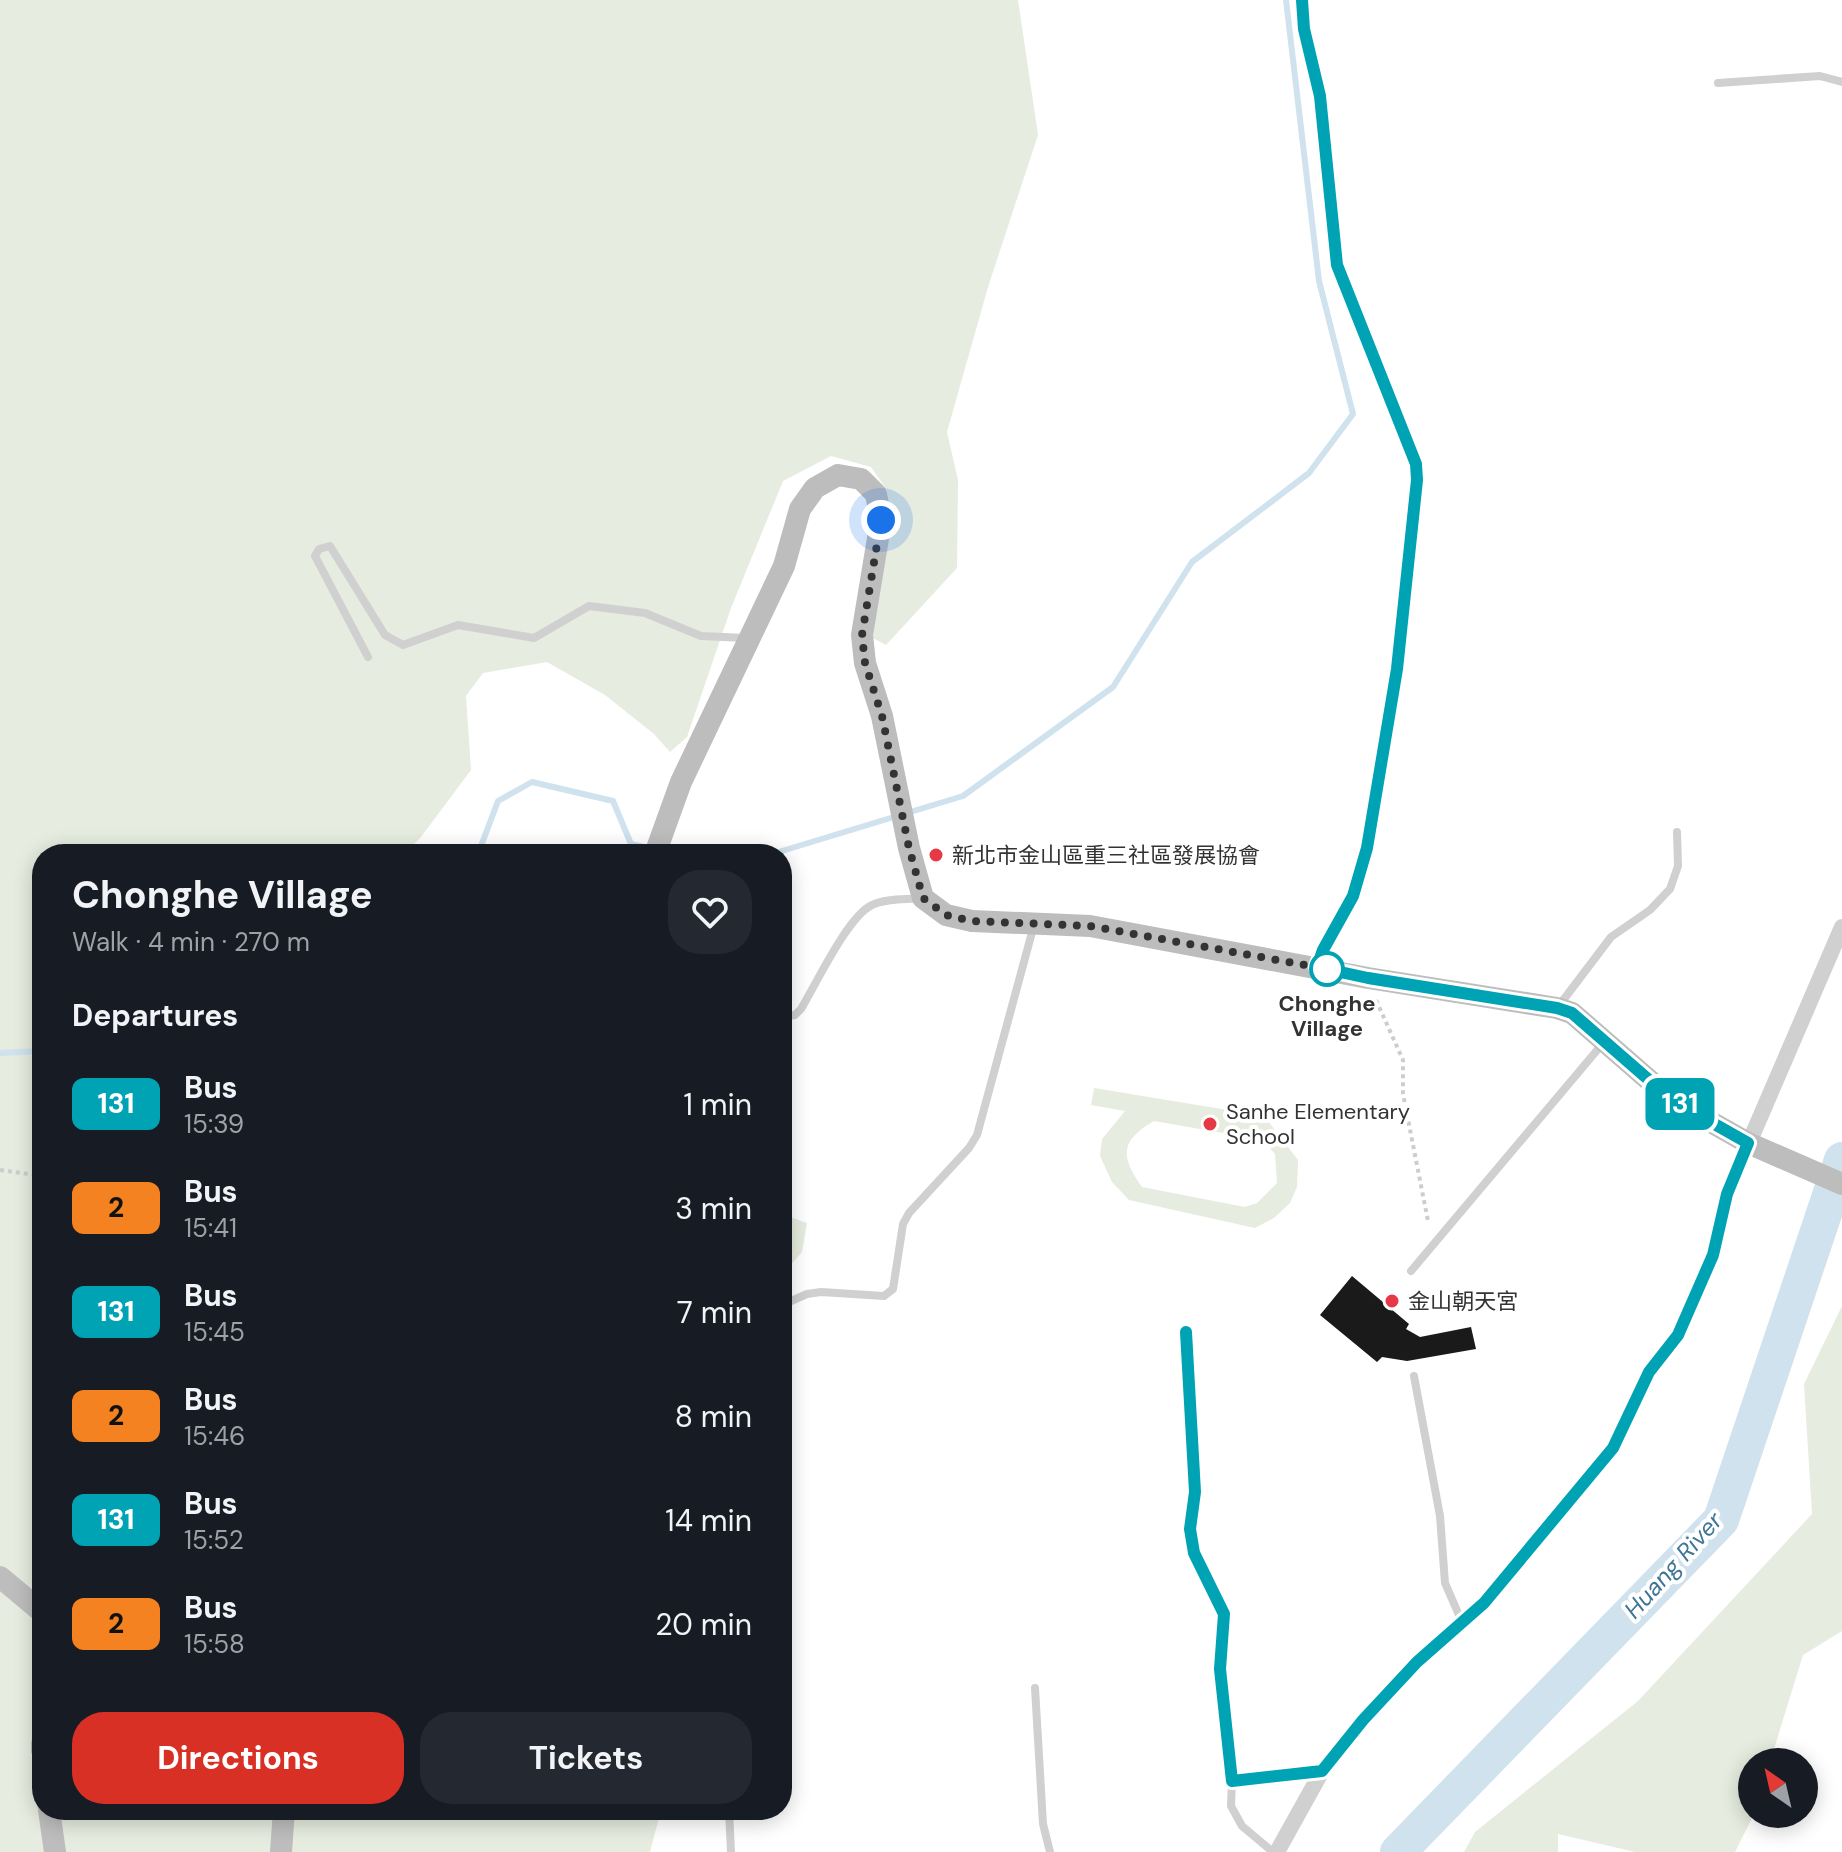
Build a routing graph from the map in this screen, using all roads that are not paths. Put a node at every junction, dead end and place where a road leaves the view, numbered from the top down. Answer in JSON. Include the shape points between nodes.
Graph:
{"nodes":[{"id":1,"x":1302,"y":0,"type":"edge"},
{"id":2,"x":1842,"y":82,"type":"edge"},
{"id":3,"x":1718,"y":83,"type":"dead end"},
{"id":4,"x":1405,"y":594,"type":"joint"},
{"id":5,"x":751,"y":638,"type":"junction"},
{"id":6,"x":368,"y":657,"type":"dead end"},
{"id":7,"x":1677,"y":832,"type":"dead end"},
{"id":8,"x":659,"y":844,"type":"edge"},
{"id":9,"x":923,"y":898,"type":"junction"},
{"id":10,"x":1035,"y":924,"type":"junction"},
{"id":11,"x":1842,"y":927,"type":"edge"},
{"id":12,"x":1317,"y":967,"type":"junction"},
{"id":13,"x":1557,"y":1008,"type":"junction"},
{"id":14,"x":792,"y":1015,"type":"edge"},
{"id":15,"x":1604,"y":1042,"type":"junction"},
{"id":16,"x":1754,"y":1145,"type":"junction"},
{"id":17,"x":1842,"y":1184,"type":"edge"},
{"id":18,"x":1411,"y":1271,"type":"dead end"},
{"id":19,"x":792,"y":1301,"type":"edge"},
{"id":20,"x":1186,"y":1332,"type":"dead end"},
{"id":21,"x":1414,"y":1376,"type":"dead end"},
{"id":22,"x":0,"y":1577,"type":"edge"},
{"id":23,"x":32,"y":1604,"type":"edge"},
{"id":24,"x":1462,"y":1622,"type":"junction"},
{"id":25,"x":1035,"y":1688,"type":"dead end"},
{"id":26,"x":1322,"y":1771,"type":"junction"},
{"id":27,"x":1232,"y":1781,"type":"junction"},
{"id":28,"x":50,"y":1820,"type":"edge"},
{"id":29,"x":283,"y":1820,"type":"edge"},
{"id":30,"x":729,"y":1820,"type":"edge"},
{"id":31,"x":55,"y":1852,"type":"edge"},
{"id":32,"x":281,"y":1852,"type":"edge"},
{"id":33,"x":731,"y":1852,"type":"edge"},
{"id":34,"x":1050,"y":1852,"type":"edge"},
{"id":35,"x":1275,"y":1852,"type":"edge"}],
"edges":[{"from":1,"to":4,"type":"street","via":[[1320,96],[1337,265],[1416,464]]},
{"from":2,"to":3,"type":"lane","via":[[1820,76]]},
{"from":4,"to":12,"type":"lane","via":[[1367,848],[1353,896]]},
{"from":5,"to":6,"type":"lane","via":[[701,636],[645,613],[589,606],[534,638],[458,625],[403,645],[385,635],[330,546],[319,549],[315,556]]},
{"from":5,"to":8,"type":"street","via":[[681,782]]},
{"from":5,"to":9,"type":"street","via":[[784,566],[800,509],[815,488],[838,475],[861,479],[876,494],[881,520],[862,635],[865,663]]},
{"from":7,"to":13,"type":"lane","via":[[1678,866],[1670,889],[1611,937]]},
{"from":9,"to":10,"type":"street","via":[[946,915]]},
{"from":9,"to":14,"type":"lane","via":[[875,903],[862,911]]},
{"from":10,"to":12,"type":"street","via":[[1090,926]]},
{"from":10,"to":19,"type":"lane","via":[[977,1135],[903,1224],[893,1289],[884,1296],[821,1292]]},
{"from":11,"to":16,"type":"street"},
{"from":12,"to":13,"type":"street"},
{"from":13,"to":15,"type":"street","via":[[1572,1013]]},
{"from":15,"to":16,"type":"street","via":[[1672,1100]]},
{"from":15,"to":18,"type":"lane"},
{"from":16,"to":17,"type":"street"},
{"from":16,"to":24,"type":"street","via":[[1727,1194],[1713,1255],[1678,1335],[1649,1372],[1613,1448],[1484,1603]]},
{"from":20,"to":27,"type":"lane","via":[[1195,1492],[1190,1529],[1194,1553],[1224,1614],[1220,1669]]},
{"from":21,"to":24,"type":"lane","via":[[1440,1516],[1445,1583]]},
{"from":22,"to":23,"type":"street"},
{"from":24,"to":26,"type":"street","via":[[1417,1662]]},
{"from":25,"to":34,"type":"lane","via":[[1043,1824]]},
{"from":26,"to":27,"type":"street"},
{"from":26,"to":35,"type":"street"},
{"from":27,"to":35,"type":"lane","via":[[1231,1806],[1242,1826]]},
{"from":28,"to":31,"type":"street"},
{"from":29,"to":32,"type":"street"},
{"from":30,"to":33,"type":"lane"}]}
